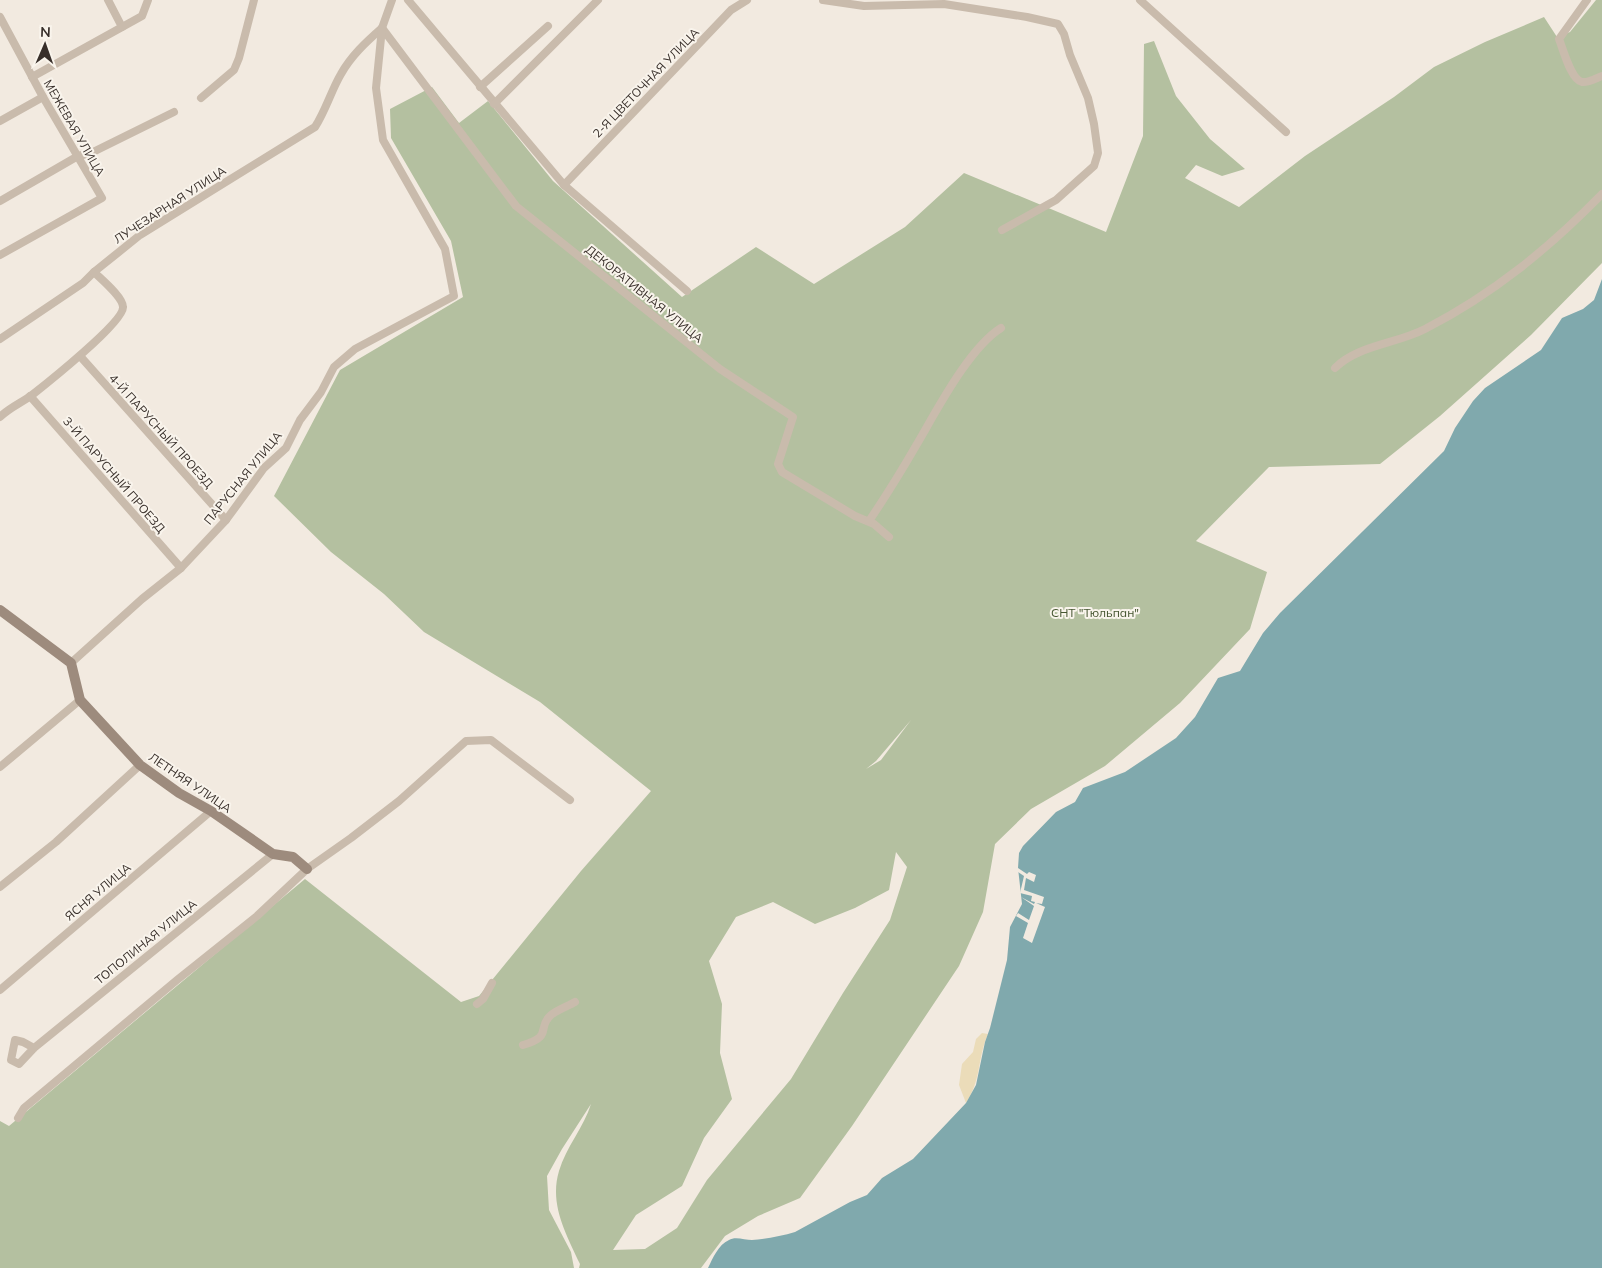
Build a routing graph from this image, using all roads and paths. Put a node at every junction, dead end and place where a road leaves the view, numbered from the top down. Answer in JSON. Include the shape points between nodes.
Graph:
{"nodes":[{"id":1,"x":108,"y":0,"type":"edge"},
{"id":2,"x":148,"y":0,"type":"edge"},
{"id":3,"x":254,"y":0,"type":"edge"},
{"id":4,"x":392,"y":0,"type":"edge"},
{"id":5,"x":408,"y":0,"type":"edge"},
{"id":6,"x":598,"y":0,"type":"edge"},
{"id":7,"x":747,"y":0,"type":"edge"},
{"id":8,"x":823,"y":0,"type":"edge"},
{"id":9,"x":1140,"y":0,"type":"edge"},
{"id":10,"x":1586,"y":0,"type":"edge"},
{"id":11,"x":944,"y":2,"type":"edge"},
{"id":12,"x":1,"y":21,"type":"edge"},
{"id":13,"x":548,"y":26,"type":"dead end"},
{"id":14,"x":122,"y":27,"type":"junction"},
{"id":15,"x":382,"y":28,"type":"junction"},
{"id":16,"x":1602,"y":76,"type":"edge"},
{"id":17,"x":32,"y":77,"type":"junction"},
{"id":18,"x":480,"y":87,"type":"junction"},
{"id":19,"x":43,"y":97,"type":"junction"},
{"id":20,"x":201,"y":98,"type":"dead end"},
{"id":21,"x":494,"y":104,"type":"junction"},
{"id":22,"x":174,"y":112,"type":"dead end"},
{"id":23,"x":0,"y":121,"type":"edge"},
{"id":24,"x":1286,"y":132,"type":"dead end"},
{"id":25,"x":78,"y":156,"type":"junction"},
{"id":26,"x":564,"y":185,"type":"junction"},
{"id":27,"x":1602,"y":194,"type":"edge"},
{"id":28,"x":0,"y":201,"type":"edge"},
{"id":29,"x":1002,"y":230,"type":"dead end"},
{"id":30,"x":0,"y":255,"type":"edge"},
{"id":31,"x":94,"y":272,"type":"junction"},
{"id":32,"x":687,"y":291,"type":"dead end"},
{"id":33,"x":1001,"y":328,"type":"dead end"},
{"id":34,"x":0,"y":338,"type":"edge"},
{"id":35,"x":80,"y":356,"type":"junction"},
{"id":36,"x":1334,"y":368,"type":"dead end"},
{"id":37,"x":30,"y":396,"type":"junction"},
{"id":38,"x":0,"y":417,"type":"edge"},
{"id":39,"x":226,"y":520,"type":"junction"},
{"id":40,"x":869,"y":521,"type":"junction"},
{"id":41,"x":889,"y":537,"type":"dead end"},
{"id":42,"x":181,"y":568,"type":"junction"},
{"id":43,"x":0,"y":610,"type":"edge"},
{"id":44,"x":71,"y":663,"type":"junction"},
{"id":45,"x":80,"y":700,"type":"junction"},
{"id":46,"x":140,"y":766,"type":"junction"},
{"id":47,"x":0,"y":767,"type":"edge"},
{"id":48,"x":570,"y":800,"type":"dead end"},
{"id":49,"x":211,"y":811,"type":"junction"},
{"id":50,"x":273,"y":854,"type":"junction"},
{"id":51,"x":307,"y":869,"type":"junction"},
{"id":52,"x":0,"y":887,"type":"edge"},
{"id":53,"x":492,"y":983,"type":"dead end"},
{"id":54,"x":0,"y":990,"type":"edge"},
{"id":55,"x":575,"y":1002,"type":"dead end"},
{"id":56,"x":476,"y":1004,"type":"dead end"},
{"id":57,"x":524,"y":1045,"type":"dead end"},
{"id":58,"x":34,"y":1048,"type":"dead end"},
{"id":59,"x":18,"y":1118,"type":"dead end"}],
"edges":[{"from":1,"to":14,"type":"street"},
{"from":2,"to":14,"type":"street","via":[[142,16]]},
{"from":3,"to":20,"type":"street","via":[[234,70]]},
{"from":4,"to":15,"type":"street"},
{"from":5,"to":18,"type":"street"},
{"from":6,"to":21,"type":"street"},
{"from":7,"to":26,"type":"street","name":"2-Я ЦВЕТОЧНАЯ УЛИЦА","via":[[731,10]]},
{"from":8,"to":11,"type":"street","via":[[864,6]]},
{"from":9,"to":24,"type":"street"},
{"from":10,"to":16,"type":"street","via":[[1560,40],[1568,65],[1578,80],[1590,81]]},
{"from":11,"to":29,"type":"street","via":[[1058,24],[1088,98],[1098,153],[1094,166],[1056,200]]},
{"from":12,"to":17,"type":"street","name":"МЕЖЕВАЯ УЛИЦА"},
{"from":13,"to":18,"type":"street"},
{"from":14,"to":17,"type":"street"},
{"from":15,"to":31,"type":"street","name":"ЛУЧЕЗАРНАЯ УЛИЦА","via":[[362,46],[341,74],[316,127],[140,235]]},
{"from":15,"to":39,"type":"street","name":"ПАРУСНАЯ УЛИЦА","via":[[376,88],[383,140],[444,249],[454,296],[355,349],[334,367],[286,448],[264,468]]},
{"from":15,"to":40,"type":"street","name":"ДЕКОРАТИВНАЯ УЛИЦА","via":[[516,206],[720,369],[792,417],[778,464],[782,472],[855,516]]},
{"from":17,"to":19,"type":"street","name":"МЕЖЕВАЯ УЛИЦА"},
{"from":18,"to":21,"type":"street"},
{"from":19,"to":23,"type":"street"},
{"from":19,"to":25,"type":"street","name":"МЕЖЕВАЯ УЛИЦА"},
{"from":21,"to":26,"type":"street"},
{"from":22,"to":25,"type":"street","via":[[91,153]]},
{"from":25,"to":28,"type":"street"},
{"from":25,"to":30,"type":"street","name":"МЕЖЕВАЯ УЛИЦА","via":[[102,198]]},
{"from":26,"to":32,"type":"street"},
{"from":27,"to":36,"type":"street","via":[[1531,260],[1497,286],[1442,320],[1416,333],[1350,356]]},
{"from":31,"to":34,"type":"street","name":"ЛУЧЕЗАРНАЯ УЛИЦА","via":[[83,283]]},
{"from":31,"to":35,"type":"street","via":[[121,301],[122,313]]},
{"from":33,"to":40,"type":"street","via":[[990,335],[958,375]]},
{"from":35,"to":37,"type":"street"},
{"from":35,"to":39,"type":"street","name":"4-Й ПАРУСНЫЙ ПРОЕЗД"},
{"from":37,"to":38,"type":"street"},
{"from":37,"to":42,"type":"street","name":"3-Й ПАРУСНЫЙ ПРОЕЗД"},
{"from":39,"to":42,"type":"street","name":"ПАРУСНАЯ УЛИЦА"},
{"from":40,"to":41,"type":"street","name":"ДЕКОРАТИВНАЯ УЛИЦА"},
{"from":42,"to":44,"type":"street","name":"ПАРУСНАЯ УЛИЦА"},
{"from":43,"to":44,"type":"street"},
{"from":44,"to":45,"type":"street","name":"ЛЕТНЯЯ УЛИЦА"},
{"from":45,"to":46,"type":"street","name":"ЛЕТНЯЯ УЛИЦА"},
{"from":45,"to":47,"type":"street"},
{"from":46,"to":49,"type":"street","name":"ЛЕТНЯЯ УЛИЦА"},
{"from":46,"to":52,"type":"street","via":[[56,842]]},
{"from":48,"to":51,"type":"street","via":[[491,740],[466,741],[399,801]]},
{"from":49,"to":50,"type":"street","name":"ЛЕТНЯЯ УЛИЦА"},
{"from":49,"to":54,"type":"street","name":"ЯСНЯ УЛИЦА"},
{"from":50,"to":51,"type":"street","name":"ЛЕТНЯЯ УЛИЦА","via":[[293,857]]},
{"from":50,"to":58,"type":"street","name":"ТОПОЛИНАЯ УЛИЦА"},
{"from":51,"to":59,"type":"street","via":[[257,916],[24,1108]]},
{"from":53,"to":56,"type":"street","via":[[483,999]]},
{"from":55,"to":57,"type":"street","via":[[550,1015],[542,1036]]}]}
